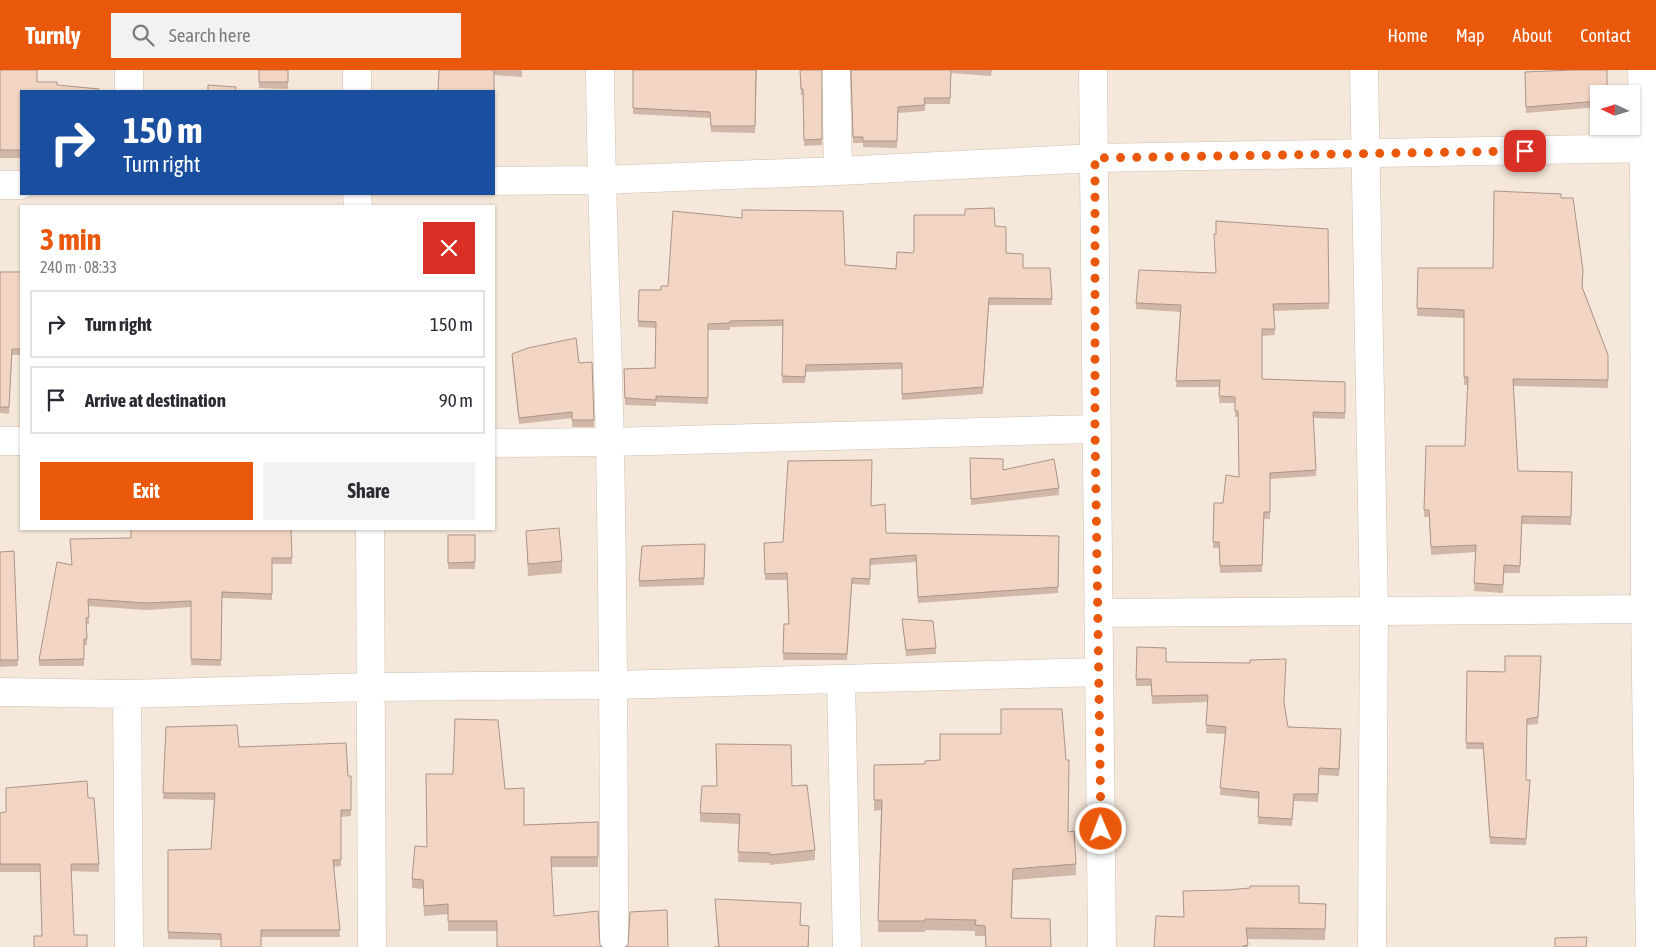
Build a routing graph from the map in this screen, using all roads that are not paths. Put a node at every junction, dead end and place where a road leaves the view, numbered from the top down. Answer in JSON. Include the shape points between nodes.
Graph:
{"nodes":[{"id":1,"x":128,"y":70,"type":"edge"},
{"id":2,"x":356,"y":70,"type":"edge"},
{"id":3,"x":600,"y":70,"type":"edge"},
{"id":4,"x":836,"y":70,"type":"edge"},
{"id":5,"x":1093,"y":70,"type":"edge"},
{"id":6,"x":1364,"y":70,"type":"edge"},
{"id":7,"x":1642,"y":70,"type":"edge"},
{"id":8,"x":129,"y":90,"type":"edge"},
{"id":9,"x":356,"y":90,"type":"edge"},
{"id":10,"x":1650,"y":148,"type":"edge"},
{"id":11,"x":1366,"y":154,"type":"junction"},
{"id":12,"x":1095,"y":158,"type":"junction"},
{"id":13,"x":838,"y":171,"type":"junction"},
{"id":14,"x":495,"y":180,"type":"edge"},
{"id":15,"x":601,"y":180,"type":"junction"},
{"id":16,"x":0,"y":185,"type":"edge"},
{"id":17,"x":20,"y":185,"type":"edge"},
{"id":18,"x":1095,"y":429,"type":"junction"},
{"id":19,"x":0,"y":440,"type":"edge"},
{"id":20,"x":20,"y":441,"type":"edge"},
{"id":21,"x":610,"y":442,"type":"junction"},
{"id":22,"x":495,"y":443,"type":"edge"},
{"id":23,"x":370,"y":530,"type":"edge"},
{"id":24,"x":1650,"y":609,"type":"edge"},
{"id":25,"x":1374,"y":611,"type":"junction"},
{"id":26,"x":1098,"y":613,"type":"junction"},
{"id":27,"x":1099,"y":672,"type":"junction"},
{"id":28,"x":841,"y":680,"type":"junction"},
{"id":29,"x":614,"y":685,"type":"junction"},
{"id":30,"x":371,"y":687,"type":"junction"},
{"id":31,"x":0,"y":692,"type":"edge"},
{"id":32,"x":127,"y":694,"type":"junction"},
{"id":33,"x":129,"y":947,"type":"edge"},
{"id":34,"x":372,"y":947,"type":"edge"},
{"id":35,"x":614,"y":947,"type":"edge"},
{"id":36,"x":848,"y":947,"type":"edge"},
{"id":37,"x":1102,"y":947,"type":"edge"},
{"id":38,"x":1372,"y":947,"type":"edge"},
{"id":39,"x":1650,"y":947,"type":"edge"}],
"edges":[{"from":1,"to":8,"type":"street"},
{"from":2,"to":9,"type":"street"},
{"from":3,"to":15,"type":"street"},
{"from":4,"to":13,"type":"street"},
{"from":5,"to":12,"type":"street"},
{"from":6,"to":11,"type":"street"},
{"from":7,"to":10,"type":"street"},
{"from":10,"to":11,"type":"street"},
{"from":10,"to":24,"type":"street"},
{"from":11,"to":12,"type":"street"},
{"from":11,"to":25,"type":"street"},
{"from":12,"to":13,"type":"street"},
{"from":12,"to":18,"type":"street"},
{"from":13,"to":15,"type":"street"},
{"from":14,"to":15,"type":"street"},
{"from":15,"to":21,"type":"street"},
{"from":16,"to":17,"type":"street"},
{"from":18,"to":21,"type":"street"},
{"from":18,"to":26,"type":"street"},
{"from":19,"to":20,"type":"street"},
{"from":21,"to":22,"type":"street"},
{"from":21,"to":29,"type":"street"},
{"from":23,"to":30,"type":"street"},
{"from":24,"to":25,"type":"street"},
{"from":24,"to":39,"type":"street"},
{"from":25,"to":26,"type":"street"},
{"from":25,"to":38,"type":"street"},
{"from":26,"to":27,"type":"street"},
{"from":27,"to":28,"type":"street"},
{"from":27,"to":37,"type":"street"},
{"from":28,"to":29,"type":"street"},
{"from":28,"to":36,"type":"street"},
{"from":29,"to":30,"type":"street"},
{"from":29,"to":35,"type":"street"},
{"from":30,"to":32,"type":"street"},
{"from":30,"to":34,"type":"street"},
{"from":31,"to":32,"type":"street"},
{"from":32,"to":33,"type":"street"}]}
